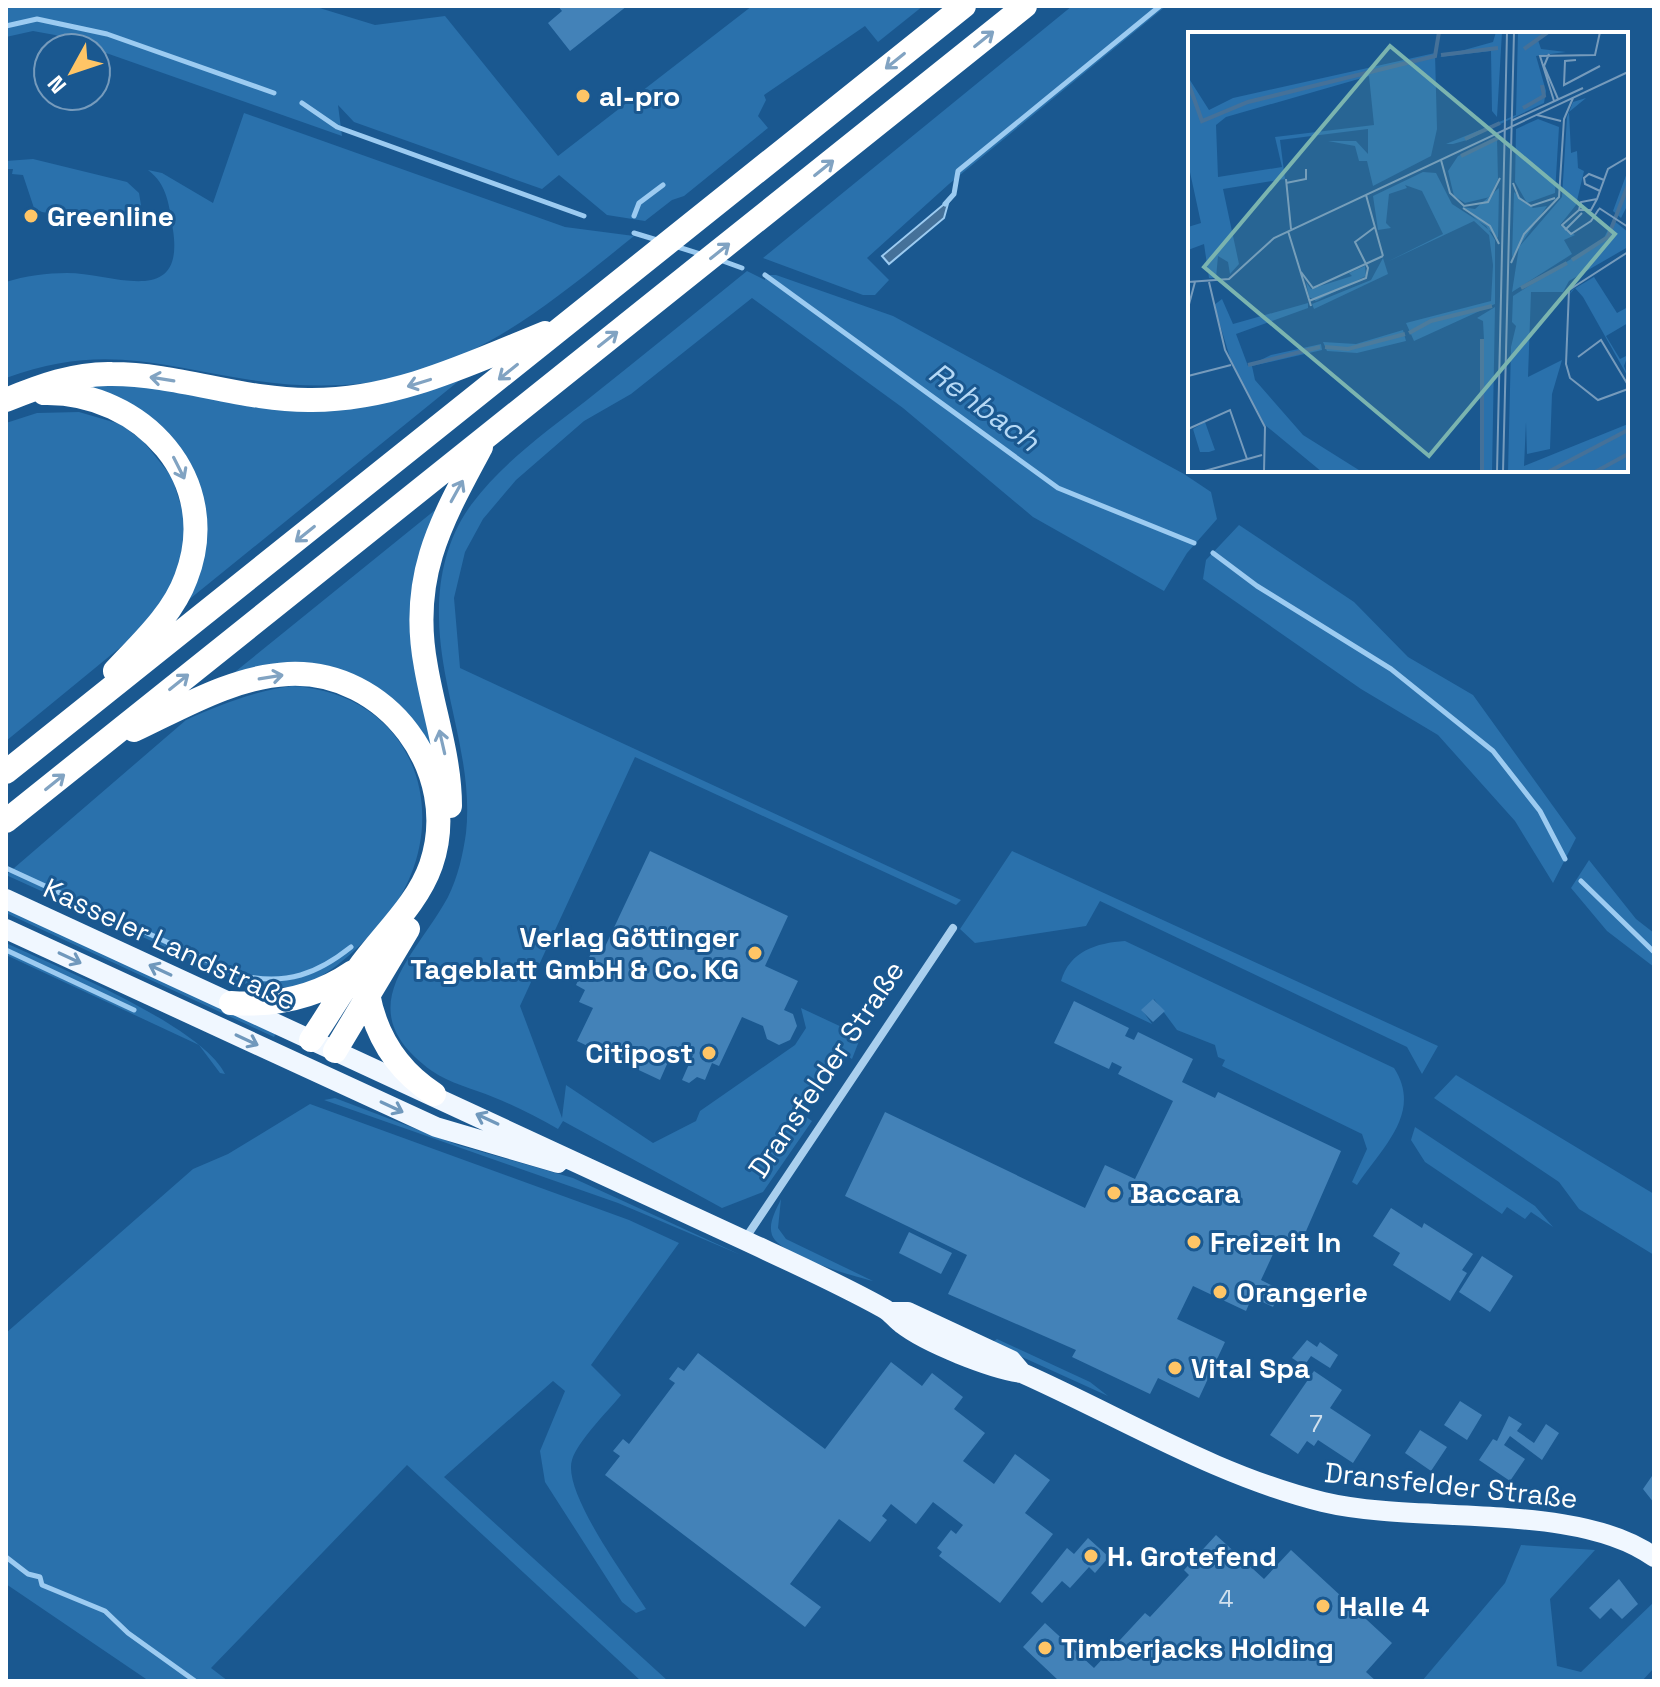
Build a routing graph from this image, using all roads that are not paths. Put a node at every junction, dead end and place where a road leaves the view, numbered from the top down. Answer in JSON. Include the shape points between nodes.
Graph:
{"nodes":[{"id":1,"x":964,"y":6,"type":"edge"},
{"id":2,"x":1025,"y":6,"type":"edge"},
{"id":3,"x":569,"y":323,"type":"junction"},
{"id":4,"x":12,"y":398,"type":"edge"},
{"id":5,"x":488,"y":435,"type":"junction"},
{"id":6,"x":64,"y":726,"type":"junction"},
{"id":7,"x":96,"y":749,"type":"junction"},
{"id":8,"x":6,"y":772,"type":"edge"},
{"id":9,"x":10,"y":818,"type":"edge"},
{"id":10,"x":6,"y":899,"type":"edge"},
{"id":11,"x":953,"y":928,"type":"dead end"},
{"id":12,"x":6,"y":929,"type":"edge"},
{"id":13,"x":358,"y":969,"type":"junction"},
{"id":14,"x":368,"y":994,"type":"junction"},
{"id":15,"x":231,"y":1003,"type":"junction"},
{"id":16,"x":311,"y":1040,"type":"junction"},
{"id":17,"x":335,"y":1051,"type":"junction"},
{"id":18,"x":296,"y":1062,"type":"junction"},
{"id":19,"x":322,"y":1074,"type":"junction"},
{"id":20,"x":434,"y":1094,"type":"junction"},
{"id":21,"x":597,"y":1172,"type":"junction"},
{"id":22,"x":744,"y":1240,"type":"junction"},
{"id":23,"x":1654,"y":1557,"type":"edge"}],
"edges":[{"from":1,"to":3,"type":"highway","one_way":true},
{"from":5,"to":2,"type":"highway","one_way":true},
{"from":3,"to":4,"type":"highway","one_way":true,"via":[[423,382],[358,397],[286,400],[110,373],[66,379]]},
{"from":3,"to":6,"type":"highway","one_way":true},
{"from":4,"to":6,"type":"highway","one_way":true,"via":[[67,394],[127,412],[174,457],[194,513],[193,557],[174,601]]},
{"from":7,"to":5,"type":"highway","one_way":true},
{"from":14,"to":5,"type":"highway","one_way":true,"via":[[431,894],[448,846],[449,777],[425,666],[422,582],[440,525]]},
{"from":6,"to":8,"type":"highway"},
{"from":9,"to":7,"type":"highway","one_way":true},
{"from":7,"to":13,"type":"highway","one_way":true,"via":[[201,698],[271,676],[306,674],[342,682],[389,710],[414,738],[430,769],[438,806],[436,844],[421,888]]},
{"from":15,"to":10,"type":"main road","name":"Kasseler Landstraße","one_way":true},
{"from":11,"to":22,"type":"street","name":"Dransfelder Straße"},
{"from":12,"to":18,"type":"main road","name":"Kasseler Landstraße","one_way":true},
{"from":13,"to":15,"type":"highway","via":[[307,996],[269,1004]]},
{"from":13,"to":16,"type":"highway"},
{"from":14,"to":17,"type":"highway"},
{"from":14,"to":20,"type":"highway","via":[[389,1052]]},
{"from":15,"to":16,"type":"main road","name":"Kasseler Landstraße"},
{"from":16,"to":17,"type":"main road","name":"Kasseler Landstraße"},
{"from":16,"to":18,"type":"main road","name":"Kasseler Landstraße"},
{"from":17,"to":19,"type":"main road"},
{"from":17,"to":20,"type":"main road","name":"Kasseler Landstraße"},
{"from":18,"to":19,"type":"main road","name":"Kasseler Landstraße"},
{"from":19,"to":21,"type":"main road","name":"Kasseler Landstraße","one_way":true,"via":[[466,1138]]},
{"from":21,"to":20,"type":"main road","name":"Kasseler Landstraße","one_way":true},
{"from":21,"to":22,"type":"main road","name":"Dransfelder Straße"},
{"from":22,"to":23,"type":"main road","name":"Dransfelder Straße","via":[[978,1361],[1022,1373],[1276,1489],[1389,1512],[1571,1525],[1621,1537]]}]}
